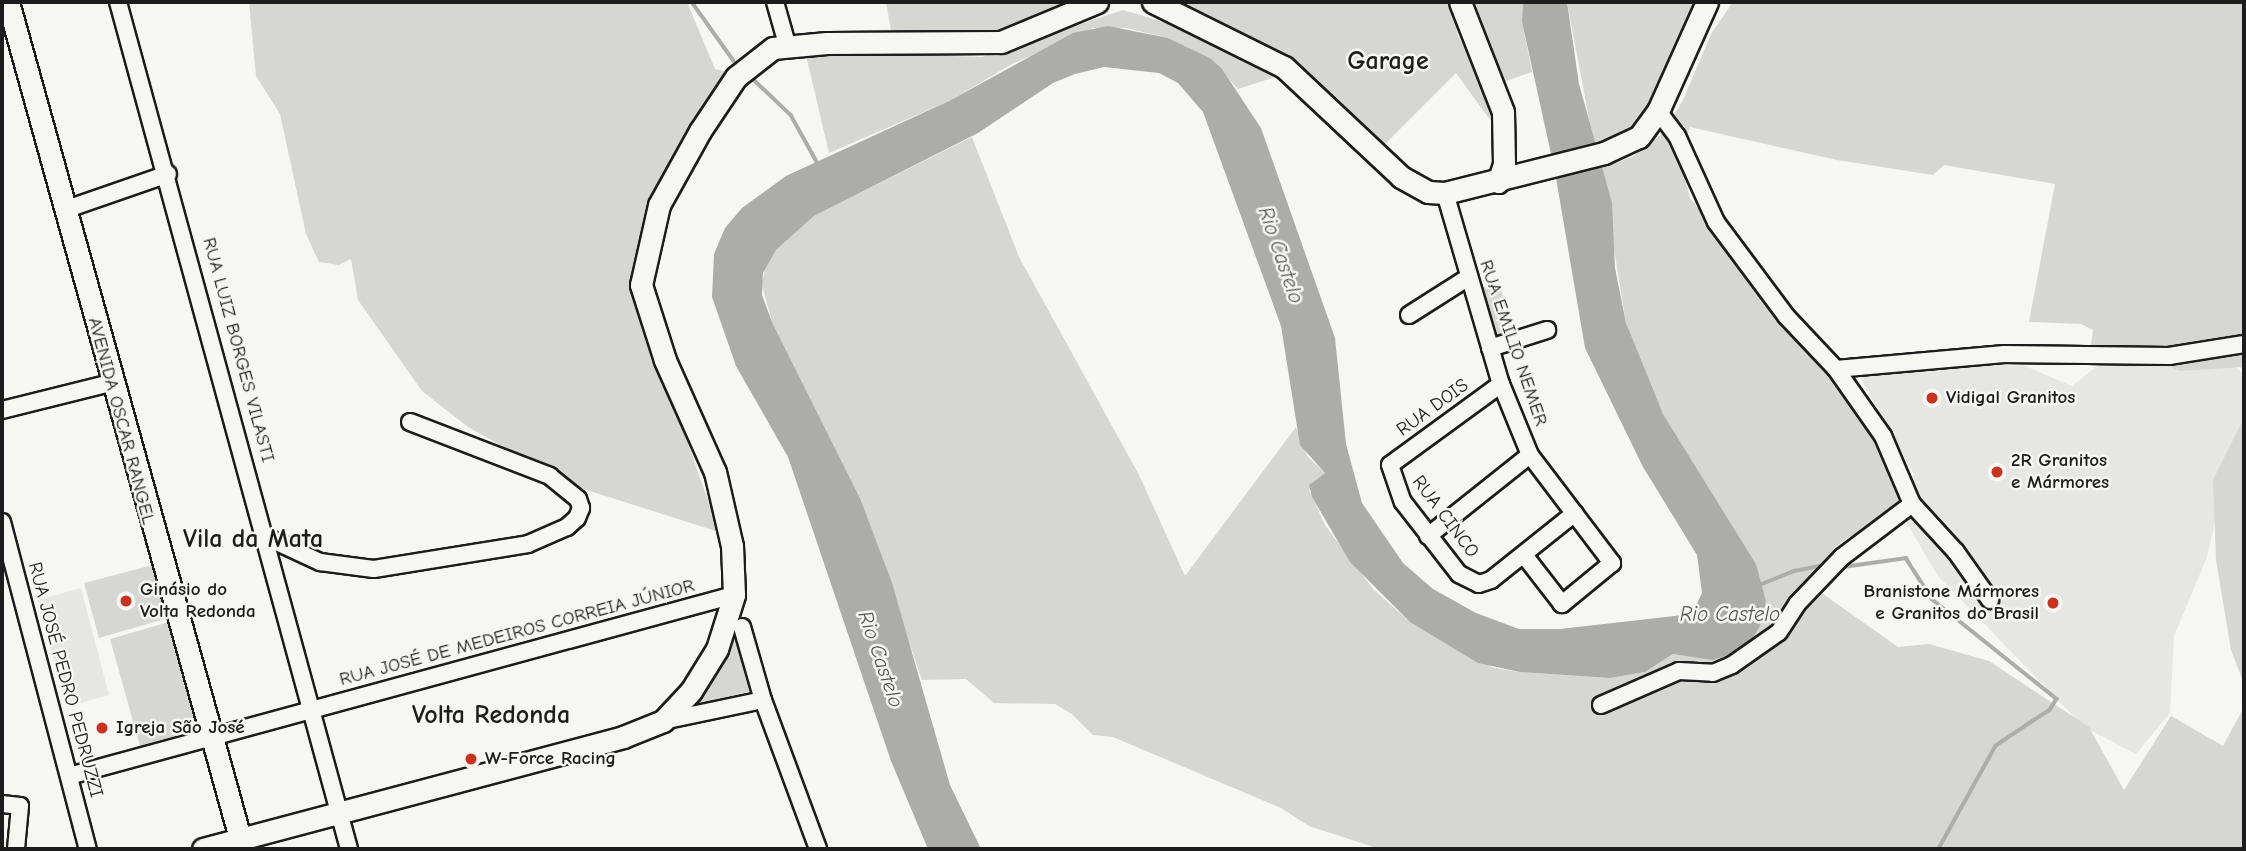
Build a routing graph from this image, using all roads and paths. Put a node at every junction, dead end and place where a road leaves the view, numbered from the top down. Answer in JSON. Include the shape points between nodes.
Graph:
{"nodes":[{"id":1,"x":118,"y":2,"type":"edge"},
{"id":2,"x":775,"y":2,"type":"edge"},
{"id":3,"x":1097,"y":2,"type":"edge"},
{"id":4,"x":1153,"y":2,"type":"edge"},
{"id":5,"x":1460,"y":2,"type":"edge"},
{"id":6,"x":1707,"y":2,"type":"edge"},
{"id":7,"x":8,"y":15,"type":"edge"},
{"id":8,"x":788,"y":44,"type":"junction"},
{"id":9,"x":1658,"y":111,"type":"junction"},
{"id":10,"x":168,"y":174,"type":"junction"},
{"id":11,"x":1498,"y":182,"type":"junction"},
{"id":12,"x":1445,"y":193,"type":"junction"},
{"id":13,"x":65,"y":210,"type":"junction"},
{"id":14,"x":1467,"y":278,"type":"junction"},
{"id":15,"x":1409,"y":315,"type":"dead end"},
{"id":16,"x":1547,"y":330,"type":"dead end"},
{"id":17,"x":2244,"y":344,"type":"edge"},
{"id":18,"x":1490,"y":348,"type":"junction"},
{"id":19,"x":1836,"y":369,"type":"junction"},
{"id":20,"x":110,"y":383,"type":"junction"},
{"id":21,"x":1501,"y":384,"type":"junction"},
{"id":22,"x":2,"y":410,"type":"edge"},
{"id":23,"x":410,"y":422,"type":"dead end"},
{"id":24,"x":1530,"y":455,"type":"junction"},
{"id":25,"x":1390,"y":465,"type":"joint"},
{"id":26,"x":1912,"y":504,"type":"junction"},
{"id":27,"x":1575,"y":513,"type":"junction"},
{"id":28,"x":2,"y":522,"type":"edge"},
{"id":29,"x":1428,"y":536,"type":"junction"},
{"id":30,"x":266,"y":537,"type":"junction"},
{"id":31,"x":1524,"y":555,"type":"junction"},
{"id":32,"x":734,"y":595,"type":"junction"},
{"id":33,"x":1990,"y":600,"type":"dead end"},
{"id":34,"x":742,"y":627,"type":"dead end"},
{"id":35,"x":763,"y":699,"type":"junction"},
{"id":36,"x":1601,"y":705,"type":"dead end"},
{"id":37,"x":310,"y":712,"type":"junction"},
{"id":38,"x":663,"y":721,"type":"junction"},
{"id":39,"x":212,"y":739,"type":"junction"},
{"id":40,"x":69,"y":776,"type":"junction"},
{"id":41,"x":2,"y":804,"type":"edge"},
{"id":42,"x":338,"y":813,"type":"junction"},
{"id":43,"x":241,"y":844,"type":"edge"},
{"id":44,"x":16,"y":849,"type":"edge"},
{"id":45,"x":88,"y":849,"type":"edge"},
{"id":46,"x":203,"y":849,"type":"edge"},
{"id":47,"x":349,"y":849,"type":"edge"},
{"id":48,"x":818,"y":849,"type":"edge"}],
"edges":[{"from":1,"to":10,"type":"street","name":"RUA LUIZ BORGES VILASTI"},
{"from":2,"to":8,"type":"street"},
{"from":3,"to":8,"type":"main road","via":[[1001,42]]},
{"from":4,"to":12,"type":"main road","via":[[1284,67],[1401,177],[1428,192]]},
{"from":5,"to":11,"type":"main road","via":[[1503,112],[1504,163]]},
{"from":6,"to":9,"type":"main road"},
{"from":7,"to":13,"type":"main road","name":"AVENIDA OSCAR RANGEL"},
{"from":8,"to":32,"type":"main road","via":[[762,55],[736,77],[700,131],[659,205],[643,264],[649,318],[715,472],[724,504]]},
{"from":9,"to":11,"type":"main road","via":[[1639,137],[1604,153]]},
{"from":9,"to":19,"type":"street","via":[[1677,136],[1716,222],[1786,316]]},
{"from":10,"to":13,"type":"street"},
{"from":10,"to":30,"type":"street","name":"RUA LUIZ BORGES VILASTI"},
{"from":11,"to":12,"type":"main road"},
{"from":12,"to":14,"type":"street","name":"RUA EMILIO NEMER"},
{"from":13,"to":20,"type":"main road","name":"AVENIDA OSCAR RANGEL"},
{"from":14,"to":15,"type":"street"},
{"from":14,"to":18,"type":"street","name":"RUA EMILIO NEMER"},
{"from":16,"to":18,"type":"street"},
{"from":17,"to":19,"type":"street","via":[[2169,356],[2004,354]]},
{"from":18,"to":21,"type":"street","name":"RUA EMILIO NEMER"},
{"from":19,"to":26,"type":"street","via":[[1883,436]]},
{"from":20,"to":22,"type":"street"},
{"from":20,"to":39,"type":"main road","name":"AVENIDA OSCAR RANGEL"},
{"from":21,"to":24,"type":"street","name":"RUA EMILIO NEMER"},
{"from":21,"to":25,"type":"street","name":"RUA DOIS"},
{"from":23,"to":30,"type":"street","via":[[550,475],[578,499],[581,508],[576,518],[567,527],[528,544],[374,569],[320,562]]},
{"from":24,"to":27,"type":"street","name":"RUA EMILIO NEMER"},
{"from":24,"to":29,"type":"street"},
{"from":25,"to":29,"type":"street","name":"RUA CINCO","via":[[1403,502]]},
{"from":26,"to":33,"type":"street","via":[[1956,552]]},
{"from":26,"to":36,"type":"street","via":[[1842,557],[1797,604],[1779,632],[1732,665],[1713,673],[1679,671]]},
{"from":27,"to":31,"type":"street"},
{"from":27,"to":31,"type":"street","name":"RUA EMILIO NEMER","via":[[1612,563],[1562,604]]},
{"from":28,"to":40,"type":"street","name":"RUA JOSÉ PEDRO PEDRUZZI"},
{"from":29,"to":31,"type":"street","name":"RUA CINCO","via":[[1459,574],[1479,584]]},
{"from":30,"to":37,"type":"street","name":"RUA LUIZ BORGES VILASTI"},
{"from":32,"to":37,"type":"street","name":"RUA JOSÉ DE MEDEIROS CORREIA JÚNIOR"},
{"from":32,"to":38,"type":"main road","via":[[717,649],[691,691]]},
{"from":34,"to":35,"type":"street"},
{"from":35,"to":38,"type":"street"},
{"from":35,"to":48,"type":"street"},
{"from":37,"to":39,"type":"street","name":"RUA JOSÉ DE MEDEIROS CORREIA JÚNIOR"},
{"from":37,"to":42,"type":"street","name":"RUA LUIZ BORGES VILASTI"},
{"from":38,"to":42,"type":"main road","via":[[623,737]]},
{"from":39,"to":40,"type":"street","name":"RUA JOSÉ DE MEDEIROS CORREIA JÚNIOR"},
{"from":39,"to":43,"type":"main road","name":"AVENIDA OSCAR RANGEL"},
{"from":40,"to":45,"type":"street","name":"RUA JOSÉ PEDRO PEDRUZZI"},
{"from":41,"to":44,"type":"street","via":[[20,806]]},
{"from":42,"to":43,"type":"main road"},
{"from":42,"to":47,"type":"street","name":"RUA LUIZ BORGES VILASTI"},
{"from":43,"to":46,"type":"main road"}]}
